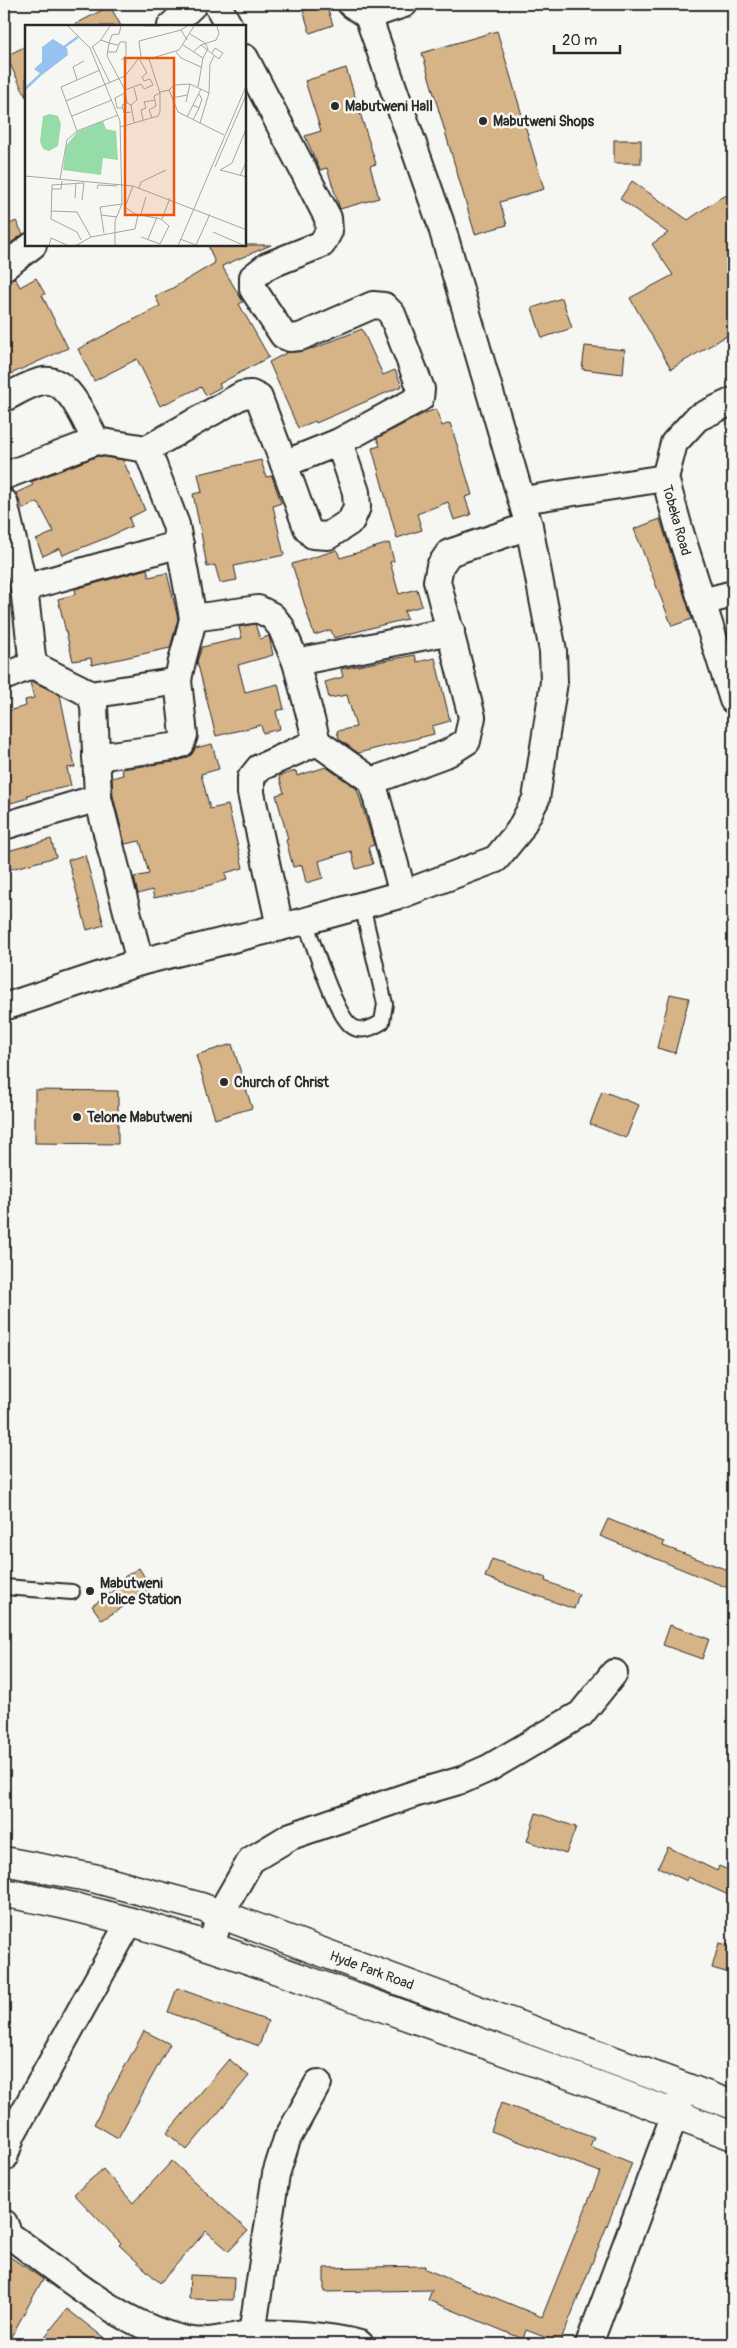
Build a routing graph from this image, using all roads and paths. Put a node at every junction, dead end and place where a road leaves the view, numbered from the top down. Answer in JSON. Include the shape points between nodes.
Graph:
{"nodes":[{"id":1,"x":194,"y":4,"type":"edge"},
{"id":2,"x":217,"y":4,"type":"edge"},
{"id":3,"x":404,"y":4,"type":"edge"},
{"id":4,"x":359,"y":10,"type":"edge"},
{"id":5,"x":172,"y":25,"type":"edge"},
{"id":6,"x":228,"y":25,"type":"edge"},
{"id":7,"x":246,"y":60,"type":"edge"},
{"id":8,"x":32,"y":246,"type":"edge"},
{"id":9,"x":4,"y":267,"type":"edge"},
{"id":10,"x":4,"y":398,"type":"edge"},
{"id":11,"x":733,"y":401,"type":"edge"},
{"id":12,"x":96,"y":441,"type":"junction"},
{"id":13,"x":339,"y":442,"type":"junction"},
{"id":14,"x":147,"y":449,"type":"junction"},
{"id":15,"x":284,"y":464,"type":"junction"},
{"id":16,"x":4,"y":476,"type":"edge"},
{"id":17,"x":665,"y":478,"type":"junction"},
{"id":18,"x":522,"y":500,"type":"junction"},
{"id":19,"x":5,"y":517,"type":"edge"},
{"id":20,"x":529,"y":526,"type":"junction"},
{"id":21,"x":180,"y":544,"type":"junction"},
{"id":22,"x":24,"y":588,"type":"junction"},
{"id":23,"x":733,"y":594,"type":"edge"},
{"id":24,"x":702,"y":602,"type":"junction"},
{"id":25,"x":193,"y":618,"type":"junction"},
{"id":26,"x":451,"y":631,"type":"junction"},
{"id":27,"x":296,"y":662,"type":"junction"},
{"id":28,"x":32,"y":665,"type":"junction"},
{"id":29,"x":4,"y":677,"type":"edge"},
{"id":30,"x":178,"y":681,"type":"junction"},
{"id":31,"x":90,"y":695,"type":"junction"},
{"id":32,"x":733,"y":700,"type":"edge"},
{"id":33,"x":317,"y":742,"type":"junction"},
{"id":34,"x":96,"y":757,"type":"junction"},
{"id":35,"x":372,"y":780,"type":"junction"},
{"id":36,"x":98,"y":798,"type":"junction"},
{"id":37,"x":4,"y":826,"type":"edge"},
{"id":38,"x":403,"y":894,"type":"junction"},
{"id":39,"x":362,"y":905,"type":"junction"},
{"id":40,"x":292,"y":924,"type":"junction"},
{"id":41,"x":140,"y":962,"type":"junction"},
{"id":42,"x":4,"y":1007,"type":"edge"},
{"id":43,"x":4,"y":1587,"type":"edge"},
{"id":44,"x":72,"y":1592,"type":"dead end"},
{"id":45,"x":614,"y":1673,"type":"dead end"},
{"id":46,"x":4,"y":1861,"type":"edge"},
{"id":47,"x":4,"y":1893,"type":"edge"},
{"id":48,"x":220,"y":1914,"type":"junction"},
{"id":49,"x":130,"y":1921,"type":"junction"},
{"id":50,"x":211,"y":1946,"type":"junction"},
{"id":51,"x":318,"y":2083,"type":"dead end"},
{"id":52,"x":685,"y":2087,"type":"junction"},
{"id":53,"x":733,"y":2104,"type":"edge"},
{"id":54,"x":674,"y":2113,"type":"junction"},
{"id":55,"x":733,"y":2136,"type":"edge"},
{"id":56,"x":4,"y":2158,"type":"edge"},
{"id":57,"x":4,"y":2223,"type":"edge"},
{"id":58,"x":252,"y":2334,"type":"junction"},
{"id":59,"x":195,"y":2343,"type":"edge"},
{"id":60,"x":360,"y":2344,"type":"edge"},
{"id":61,"x":589,"y":2344,"type":"edge"}],
"edges":[{"from":1,"to":5,"type":"street"},
{"from":2,"to":6,"type":"street"},
{"from":3,"to":4,"type":"street"},
{"from":4,"to":18,"type":"street","via":[[440,221]]},
{"from":7,"to":13,"type":"street","via":[[328,218],[329,231],[322,244],[267,266],[254,277],[253,289],[283,335],[290,338],[300,337],[373,304],[384,306],[392,314],[422,389],[420,398],[413,403]]},
{"from":8,"to":9,"type":"street"},
{"from":10,"to":12,"type":"street","via":[[41,381],[55,381],[66,388]]},
{"from":11,"to":17,"type":"street","via":[[697,418],[674,443]]},
{"from":12,"to":14,"type":"street"},
{"from":12,"to":16,"type":"street"},
{"from":13,"to":15,"type":"street"},
{"from":13,"to":15,"type":"street","via":[[356,492],[357,507],[352,521],[328,536],[313,535],[307,528]]},
{"from":14,"to":15,"type":"street","via":[[251,394],[259,398]]},
{"from":14,"to":21,"type":"street"},
{"from":17,"to":18,"type":"street","name":"Tobeka Road"},
{"from":17,"to":24,"type":"street","name":"Tobeka Road"},
{"from":18,"to":20,"type":"street"},
{"from":19,"to":22,"type":"street"},
{"from":20,"to":26,"type":"street","via":[[449,553],[440,566],[437,581]]},
{"from":20,"to":38,"type":"street","via":[[546,608],[554,682],[536,799],[519,831],[496,859]]},
{"from":21,"to":22,"type":"street"},
{"from":21,"to":25,"type":"street"},
{"from":22,"to":28,"type":"street"},
{"from":23,"to":24,"type":"street"},
{"from":24,"to":32,"type":"street","name":"Tobeka Road"},
{"from":25,"to":27,"type":"street","via":[[258,609],[272,616],[281,627]]},
{"from":25,"to":30,"type":"street"},
{"from":26,"to":27,"type":"street"},
{"from":26,"to":35,"type":"street","via":[[472,717],[468,740],[448,753]]},
{"from":27,"to":33,"type":"street"},
{"from":28,"to":29,"type":"street"},
{"from":28,"to":31,"type":"street"},
{"from":30,"to":31,"type":"street"},
{"from":30,"to":34,"type":"street","via":[[184,735],[181,744]]},
{"from":31,"to":34,"type":"street","via":[[94,705]]},
{"from":33,"to":35,"type":"street"},
{"from":33,"to":40,"type":"street","via":[[259,768],[251,778],[251,793]]},
{"from":34,"to":36,"type":"street"},
{"from":35,"to":38,"type":"street"},
{"from":36,"to":37,"type":"street"},
{"from":36,"to":41,"type":"street"},
{"from":38,"to":39,"type":"street"},
{"from":39,"to":40,"type":"street"},
{"from":39,"to":40,"type":"lane","via":[[385,1004],[382,1022],[368,1030],[353,1027],[340,1014]]},
{"from":40,"to":41,"type":"street"},
{"from":41,"to":42,"type":"street"},
{"from":43,"to":44,"type":"lane"},
{"from":45,"to":48,"type":"street","via":[[581,1714],[489,1768],[462,1780],[290,1836],[251,1860]]},
{"from":46,"to":48,"type":"street","name":"Hyde Park Road","via":[[93,1878]]},
{"from":47,"to":49,"type":"street"},
{"from":48,"to":50,"type":"street"},
{"from":48,"to":52,"type":"street","name":"Hyde Park Road"},
{"from":49,"to":50,"type":"street"},
{"from":49,"to":56,"type":"street","via":[[12,2134]]},
{"from":50,"to":54,"type":"street"},
{"from":51,"to":58,"type":"street","via":[[287,2139],[276,2174]]},
{"from":52,"to":53,"type":"street","name":"Hyde Park Road"},
{"from":52,"to":54,"type":"street"},
{"from":54,"to":55,"type":"street"},
{"from":54,"to":61,"type":"street"},
{"from":57,"to":59,"type":"street","via":[[9,2235],[109,2306],[153,2331]]},
{"from":58,"to":59,"type":"street"},
{"from":58,"to":60,"type":"street","via":[[326,2337]]}]}
